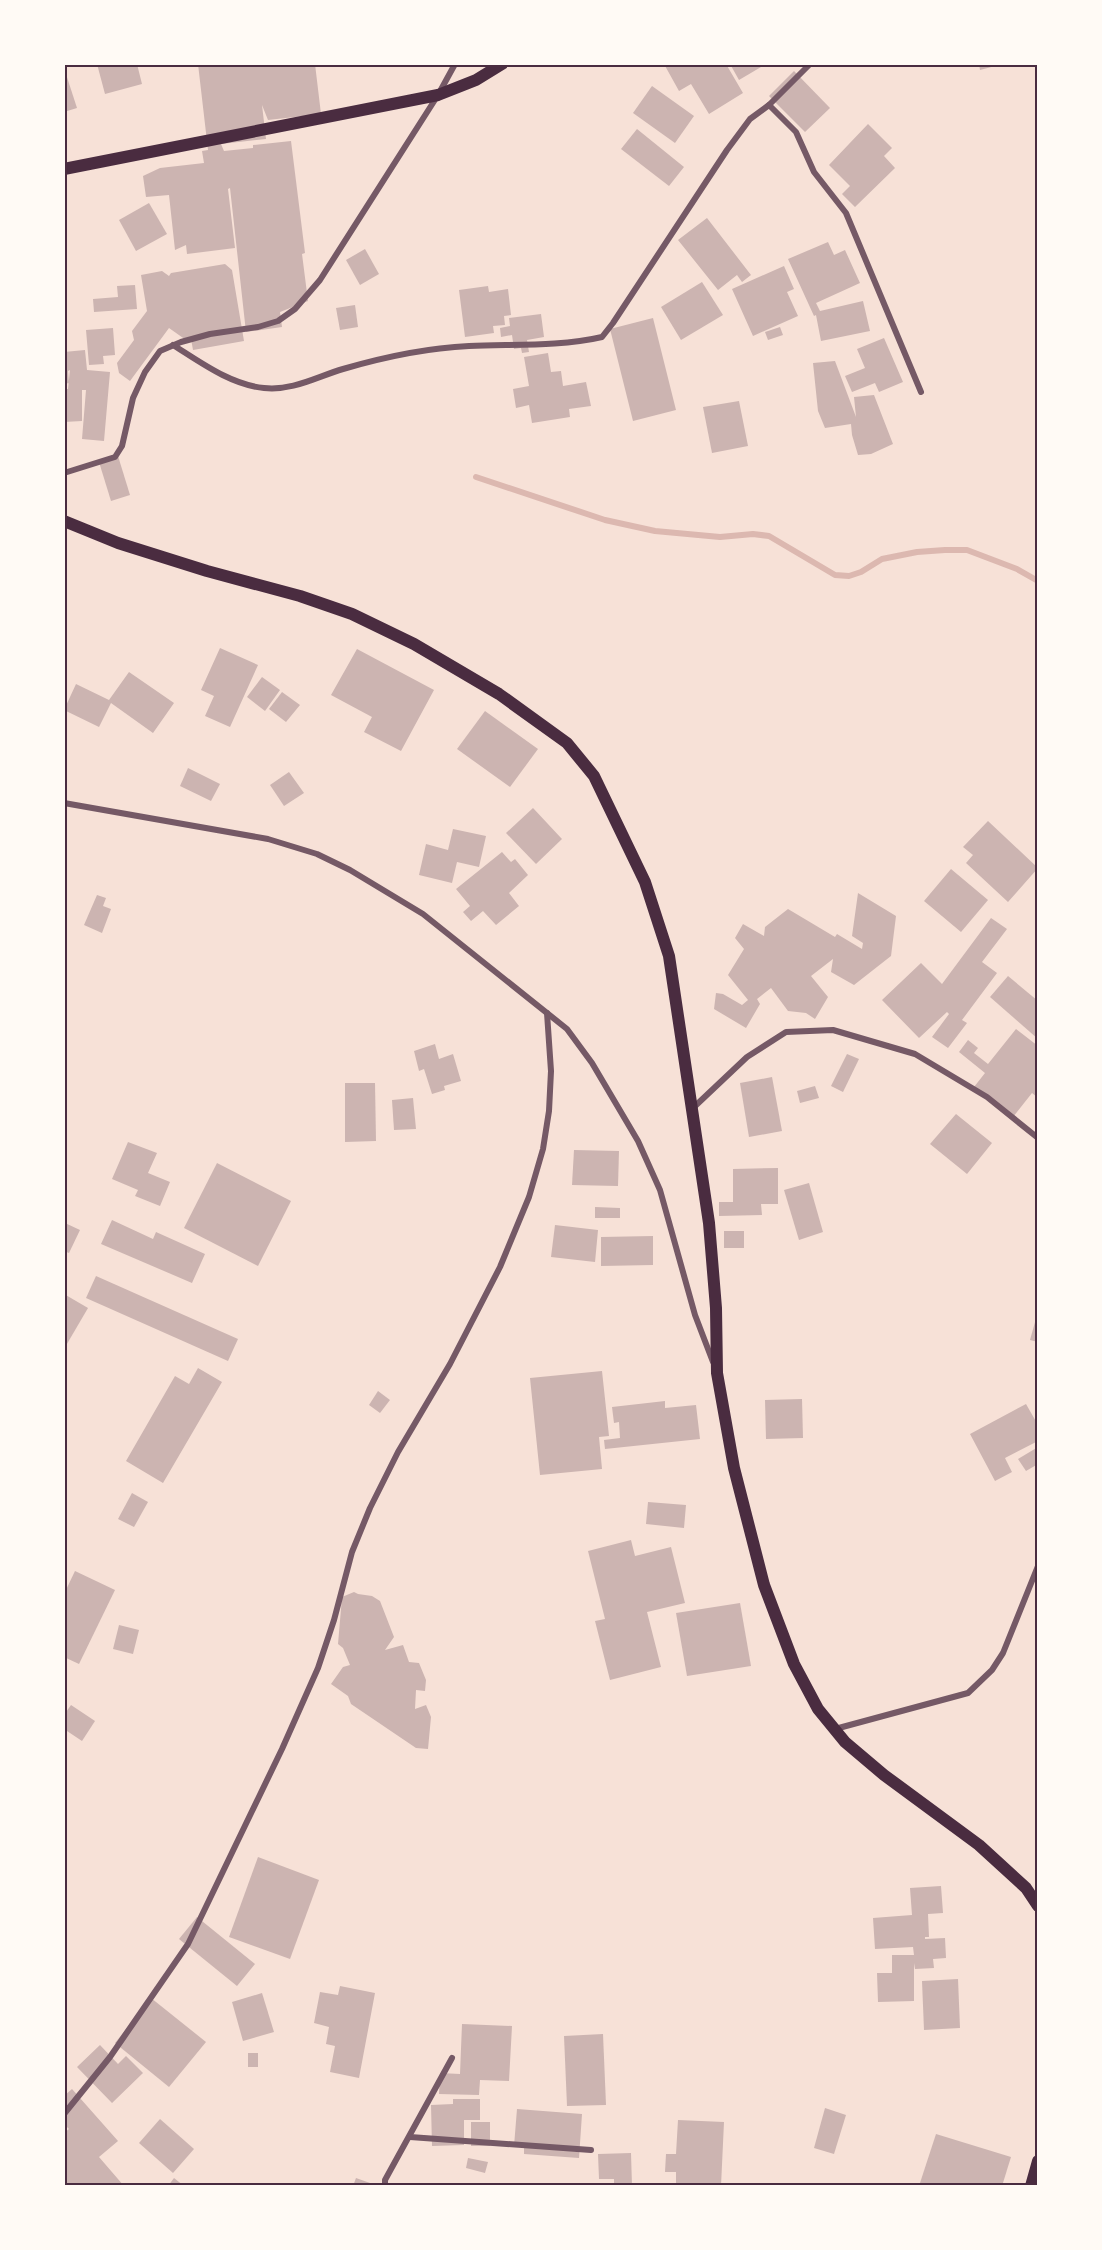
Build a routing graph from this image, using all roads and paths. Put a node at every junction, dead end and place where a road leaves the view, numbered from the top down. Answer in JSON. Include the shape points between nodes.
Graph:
{"nodes":[{"id":1,"x":455,"y":64,"type":"edge"},
{"id":2,"x":502,"y":64,"type":"edge"},
{"id":3,"x":810,"y":64,"type":"edge"},
{"id":4,"x":438,"y":94,"type":"junction"},
{"id":5,"x":769,"y":105,"type":"junction"},
{"id":6,"x":64,"y":170,"type":"edge"},
{"id":7,"x":173,"y":345,"type":"junction"},
{"id":8,"x":921,"y":392,"type":"dead end"},
{"id":9,"x":64,"y":473,"type":"edge"},
{"id":10,"x":64,"y":521,"type":"edge"},
{"id":11,"x":64,"y":803,"type":"edge"},
{"id":12,"x":547,"y":1013,"type":"junction"},
{"id":13,"x":693,"y":1108,"type":"junction"},
{"id":14,"x":1038,"y":1138,"type":"edge"},
{"id":15,"x":717,"y":1373,"type":"junction"},
{"id":16,"x":1038,"y":1566,"type":"edge"},
{"id":17,"x":834,"y":1730,"type":"junction"},
{"id":18,"x":1038,"y":1906,"type":"edge"},
{"id":19,"x":452,"y":2058,"type":"dead end"},
{"id":20,"x":64,"y":2114,"type":"edge"},
{"id":21,"x":410,"y":2137,"type":"junction"},
{"id":22,"x":591,"y":2150,"type":"dead end"},
{"id":23,"x":1038,"y":2161,"type":"edge"},
{"id":24,"x":385,"y":2186,"type":"edge"},
{"id":25,"x":1031,"y":2186,"type":"edge"}],
"edges":[{"from":1,"to":4,"type":"street"},
{"from":2,"to":4,"type":"main road","via":[[476,80]]},
{"from":3,"to":5,"type":"street"},
{"from":4,"to":6,"type":"main road"},
{"from":4,"to":7,"type":"street","via":[[320,280],[296,309],[278,321],[258,327],[210,334]]},
{"from":5,"to":7,"type":"street","via":[[750,119],[727,150],[602,337],[549,344],[425,350],[341,369],[293,387],[263,388],[217,372]]},
{"from":5,"to":8,"type":"street","via":[[796,132],[814,172],[846,213]]},
{"from":7,"to":9,"type":"street","via":[[160,351],[146,372],[133,398],[122,446],[115,457]]},
{"from":10,"to":13,"type":"main road","via":[[118,543],[351,614],[414,644],[499,694],[567,742],[594,776],[645,882],[669,956]]},
{"from":11,"to":12,"type":"street","via":[[268,839],[317,854],[423,914]]},
{"from":12,"to":15,"type":"street","via":[[567,1029],[592,1063],[638,1141],[660,1190],[695,1316]]},
{"from":12,"to":20,"type":"street","via":[[551,1071],[543,1149],[529,1197],[500,1267],[370,1508],[352,1552],[318,1668],[193,1934],[110,2057]]},
{"from":13,"to":14,"type":"street","via":[[747,1057],[786,1032],[832,1030],[915,1054],[987,1097]]},
{"from":13,"to":15,"type":"main road","via":[[717,1308]]},
{"from":15,"to":17,"type":"main road","via":[[734,1468],[764,1585],[794,1664]]},
{"from":16,"to":17,"type":"street","via":[[1003,1653],[968,1693]]},
{"from":17,"to":18,"type":"main road","via":[[884,1775],[979,1845],[1026,1888]]},
{"from":19,"to":21,"type":"street"},
{"from":21,"to":22,"type":"street"},
{"from":21,"to":24,"type":"street"},
{"from":23,"to":25,"type":"main road"}]}
